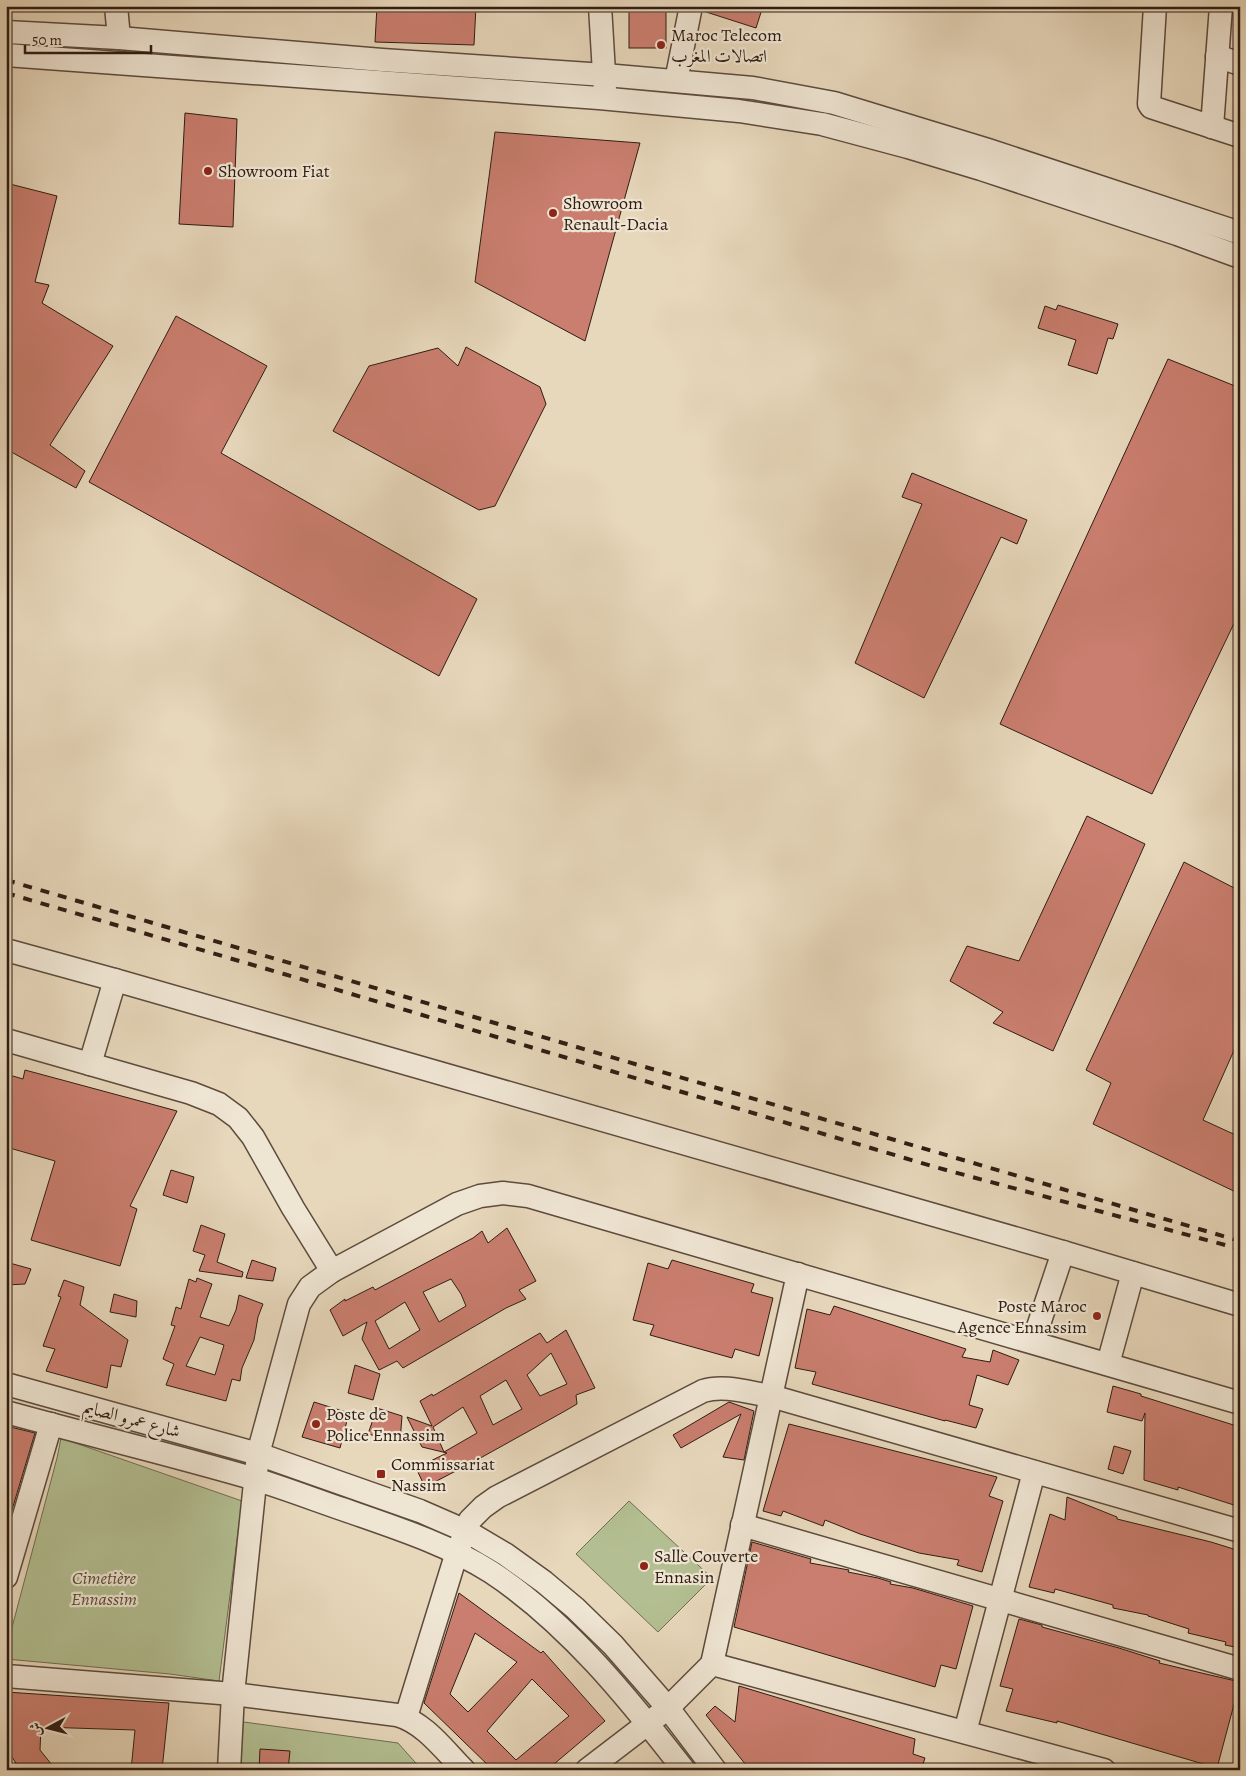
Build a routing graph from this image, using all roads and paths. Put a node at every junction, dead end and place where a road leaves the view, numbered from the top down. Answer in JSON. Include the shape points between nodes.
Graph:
{"nodes":[{"id":1,"x":116,"y":6,"type":"edge"},
{"id":2,"x":600,"y":6,"type":"edge"},
{"id":3,"x":691,"y":6,"type":"edge"},
{"id":4,"x":1156,"y":6,"type":"edge"},
{"id":5,"x":1221,"y":6,"type":"edge"},
{"id":6,"x":6,"y":32,"type":"edge"},
{"id":7,"x":119,"y":38,"type":"junction"},
{"id":8,"x":6,"y":56,"type":"edge"},
{"id":9,"x":1217,"y":56,"type":"junction"},
{"id":10,"x":1240,"y":64,"type":"edge"},
{"id":11,"x":605,"y":75,"type":"junction"},
{"id":12,"x":676,"y":81,"type":"junction"},
{"id":13,"x":605,"y":99,"type":"junction"},
{"id":14,"x":1212,"y":127,"type":"junction"},
{"id":15,"x":1240,"y":136,"type":"edge"},
{"id":16,"x":985,"y":160,"type":"junction"},
{"id":17,"x":1240,"y":233,"type":"edge"},
{"id":18,"x":1240,"y":257,"type":"edge"},
{"id":19,"x":6,"y":950,"type":"edge"},
{"id":20,"x":115,"y":980,"type":"junction"},
{"id":21,"x":6,"y":1040,"type":"edge"},
{"id":22,"x":90,"y":1064,"type":"junction"},
{"id":23,"x":1063,"y":1252,"type":"junction"},
{"id":24,"x":332,"y":1271,"type":"junction"},
{"id":25,"x":1133,"y":1273,"type":"junction"},
{"id":26,"x":798,"y":1274,"type":"junction"},
{"id":27,"x":1240,"y":1305,"type":"edge"},
{"id":28,"x":1033,"y":1342,"type":"junction"},
{"id":29,"x":1108,"y":1364,"type":"junction"},
{"id":30,"x":6,"y":1384,"type":"edge"},
{"id":31,"x":771,"y":1396,"type":"junction"},
{"id":32,"x":1240,"y":1403,"type":"edge"},
{"id":33,"x":6,"y":1412,"type":"edge"},
{"id":34,"x":51,"y":1424,"type":"junction"},
{"id":35,"x":258,"y":1454,"type":"junction"},
{"id":36,"x":1034,"y":1472,"type":"junction"},
{"id":37,"x":256,"y":1480,"type":"junction"},
{"id":38,"x":742,"y":1525,"type":"junction"},
{"id":39,"x":466,"y":1531,"type":"junction"},
{"id":40,"x":1240,"y":1531,"type":"edge"},
{"id":41,"x":457,"y":1552,"type":"junction"},
{"id":42,"x":6,"y":1577,"type":"edge"},
{"id":43,"x":1000,"y":1599,"type":"junction"},
{"id":44,"x":712,"y":1664,"type":"junction"},
{"id":45,"x":1240,"y":1668,"type":"edge"},
{"id":46,"x":6,"y":1676,"type":"edge"},
{"id":47,"x":234,"y":1694,"type":"junction"},
{"id":48,"x":668,"y":1708,"type":"junction"},
{"id":49,"x":406,"y":1717,"type":"junction"},
{"id":50,"x":648,"y":1724,"type":"junction"},
{"id":51,"x":965,"y":1732,"type":"junction"},
{"id":52,"x":229,"y":1770,"type":"edge"},
{"id":53,"x":464,"y":1770,"type":"edge"},
{"id":54,"x":587,"y":1770,"type":"edge"},
{"id":55,"x":684,"y":1770,"type":"edge"},
{"id":56,"x":715,"y":1770,"type":"edge"},
{"id":57,"x":1104,"y":1770,"type":"edge"}],
"edges":[{"from":1,"to":7,"type":"street"},
{"from":2,"to":11,"type":"street"},
{"from":3,"to":12,"type":"street"},
{"from":4,"to":14,"type":"street","via":[[1148,104]]},
{"from":5,"to":9,"type":"street"},
{"from":6,"to":7,"type":"street"},
{"from":7,"to":11,"type":"street"},
{"from":8,"to":13,"type":"street"},
{"from":9,"to":10,"type":"street"},
{"from":9,"to":14,"type":"street"},
{"from":11,"to":12,"type":"street"},
{"from":11,"to":13,"type":"street"},
{"from":12,"to":16,"type":"street","via":[[753,88],[834,102]]},
{"from":13,"to":16,"type":"street","via":[[738,111],[822,124],[908,147]]},
{"from":14,"to":15,"type":"street"},
{"from":16,"to":17,"type":"street"},
{"from":16,"to":18,"type":"street"},
{"from":19,"to":20,"type":"street"},
{"from":20,"to":22,"type":"street"},
{"from":20,"to":23,"type":"street"},
{"from":21,"to":22,"type":"street"},
{"from":22,"to":24,"type":"street","via":[[192,1093],[219,1104],[238,1118],[254,1137]]},
{"from":23,"to":25,"type":"street"},
{"from":23,"to":28,"type":"street"},
{"from":24,"to":26,"type":"street","via":[[457,1204],[503,1193],[528,1196]]},
{"from":24,"to":35,"type":"street","via":[[310,1287],[299,1304]]},
{"from":25,"to":27,"type":"street"},
{"from":25,"to":29,"type":"street"},
{"from":26,"to":28,"type":"street"},
{"from":26,"to":31,"type":"street"},
{"from":28,"to":29,"type":"street"},
{"from":29,"to":32,"type":"street"},
{"from":30,"to":35,"type":"street","name":"شارع عمرو الصايم"},
{"from":31,"to":36,"type":"street"},
{"from":31,"to":38,"type":"street"},
{"from":31,"to":39,"type":"street","via":[[722,1388],[703,1391],[497,1497],[476,1513]]},
{"from":33,"to":34,"type":"street","name":"شارع عمرو الصايم"},
{"from":34,"to":37,"type":"street","name":"شارع عمرو الصايم"},
{"from":34,"to":42,"type":"street"},
{"from":35,"to":37,"type":"street"},
{"from":35,"to":39,"type":"street","name":"شارع عمرو الصايم","via":[[420,1511]]},
{"from":36,"to":40,"type":"street"},
{"from":36,"to":43,"type":"street"},
{"from":37,"to":41,"type":"street","name":"شارع عمرو الصايم"},
{"from":37,"to":47,"type":"street"},
{"from":38,"to":43,"type":"street"},
{"from":38,"to":44,"type":"street"},
{"from":39,"to":41,"type":"street"},
{"from":39,"to":48,"type":"street","name":"شارع عمرو الصايم","via":[[520,1565],[575,1608],[613,1645]]},
{"from":41,"to":49,"type":"street"},
{"from":41,"to":50,"type":"street","name":"شارع عمرو الصايم","via":[[530,1602],[580,1646]]},
{"from":43,"to":45,"type":"street"},
{"from":43,"to":51,"type":"street"},
{"from":44,"to":48,"type":"street"},
{"from":44,"to":51,"type":"street"},
{"from":46,"to":47,"type":"street"},
{"from":47,"to":49,"type":"street"},
{"from":47,"to":52,"type":"street"},
{"from":48,"to":50,"type":"street"},
{"from":48,"to":56,"type":"street","name":"شارع عمرو الصايم"},
{"from":49,"to":53,"type":"street","via":[[422,1727]]},
{"from":50,"to":54,"type":"street"},
{"from":50,"to":55,"type":"street","name":"شارع عمرو الصايم"},
{"from":51,"to":57,"type":"street"}]}
